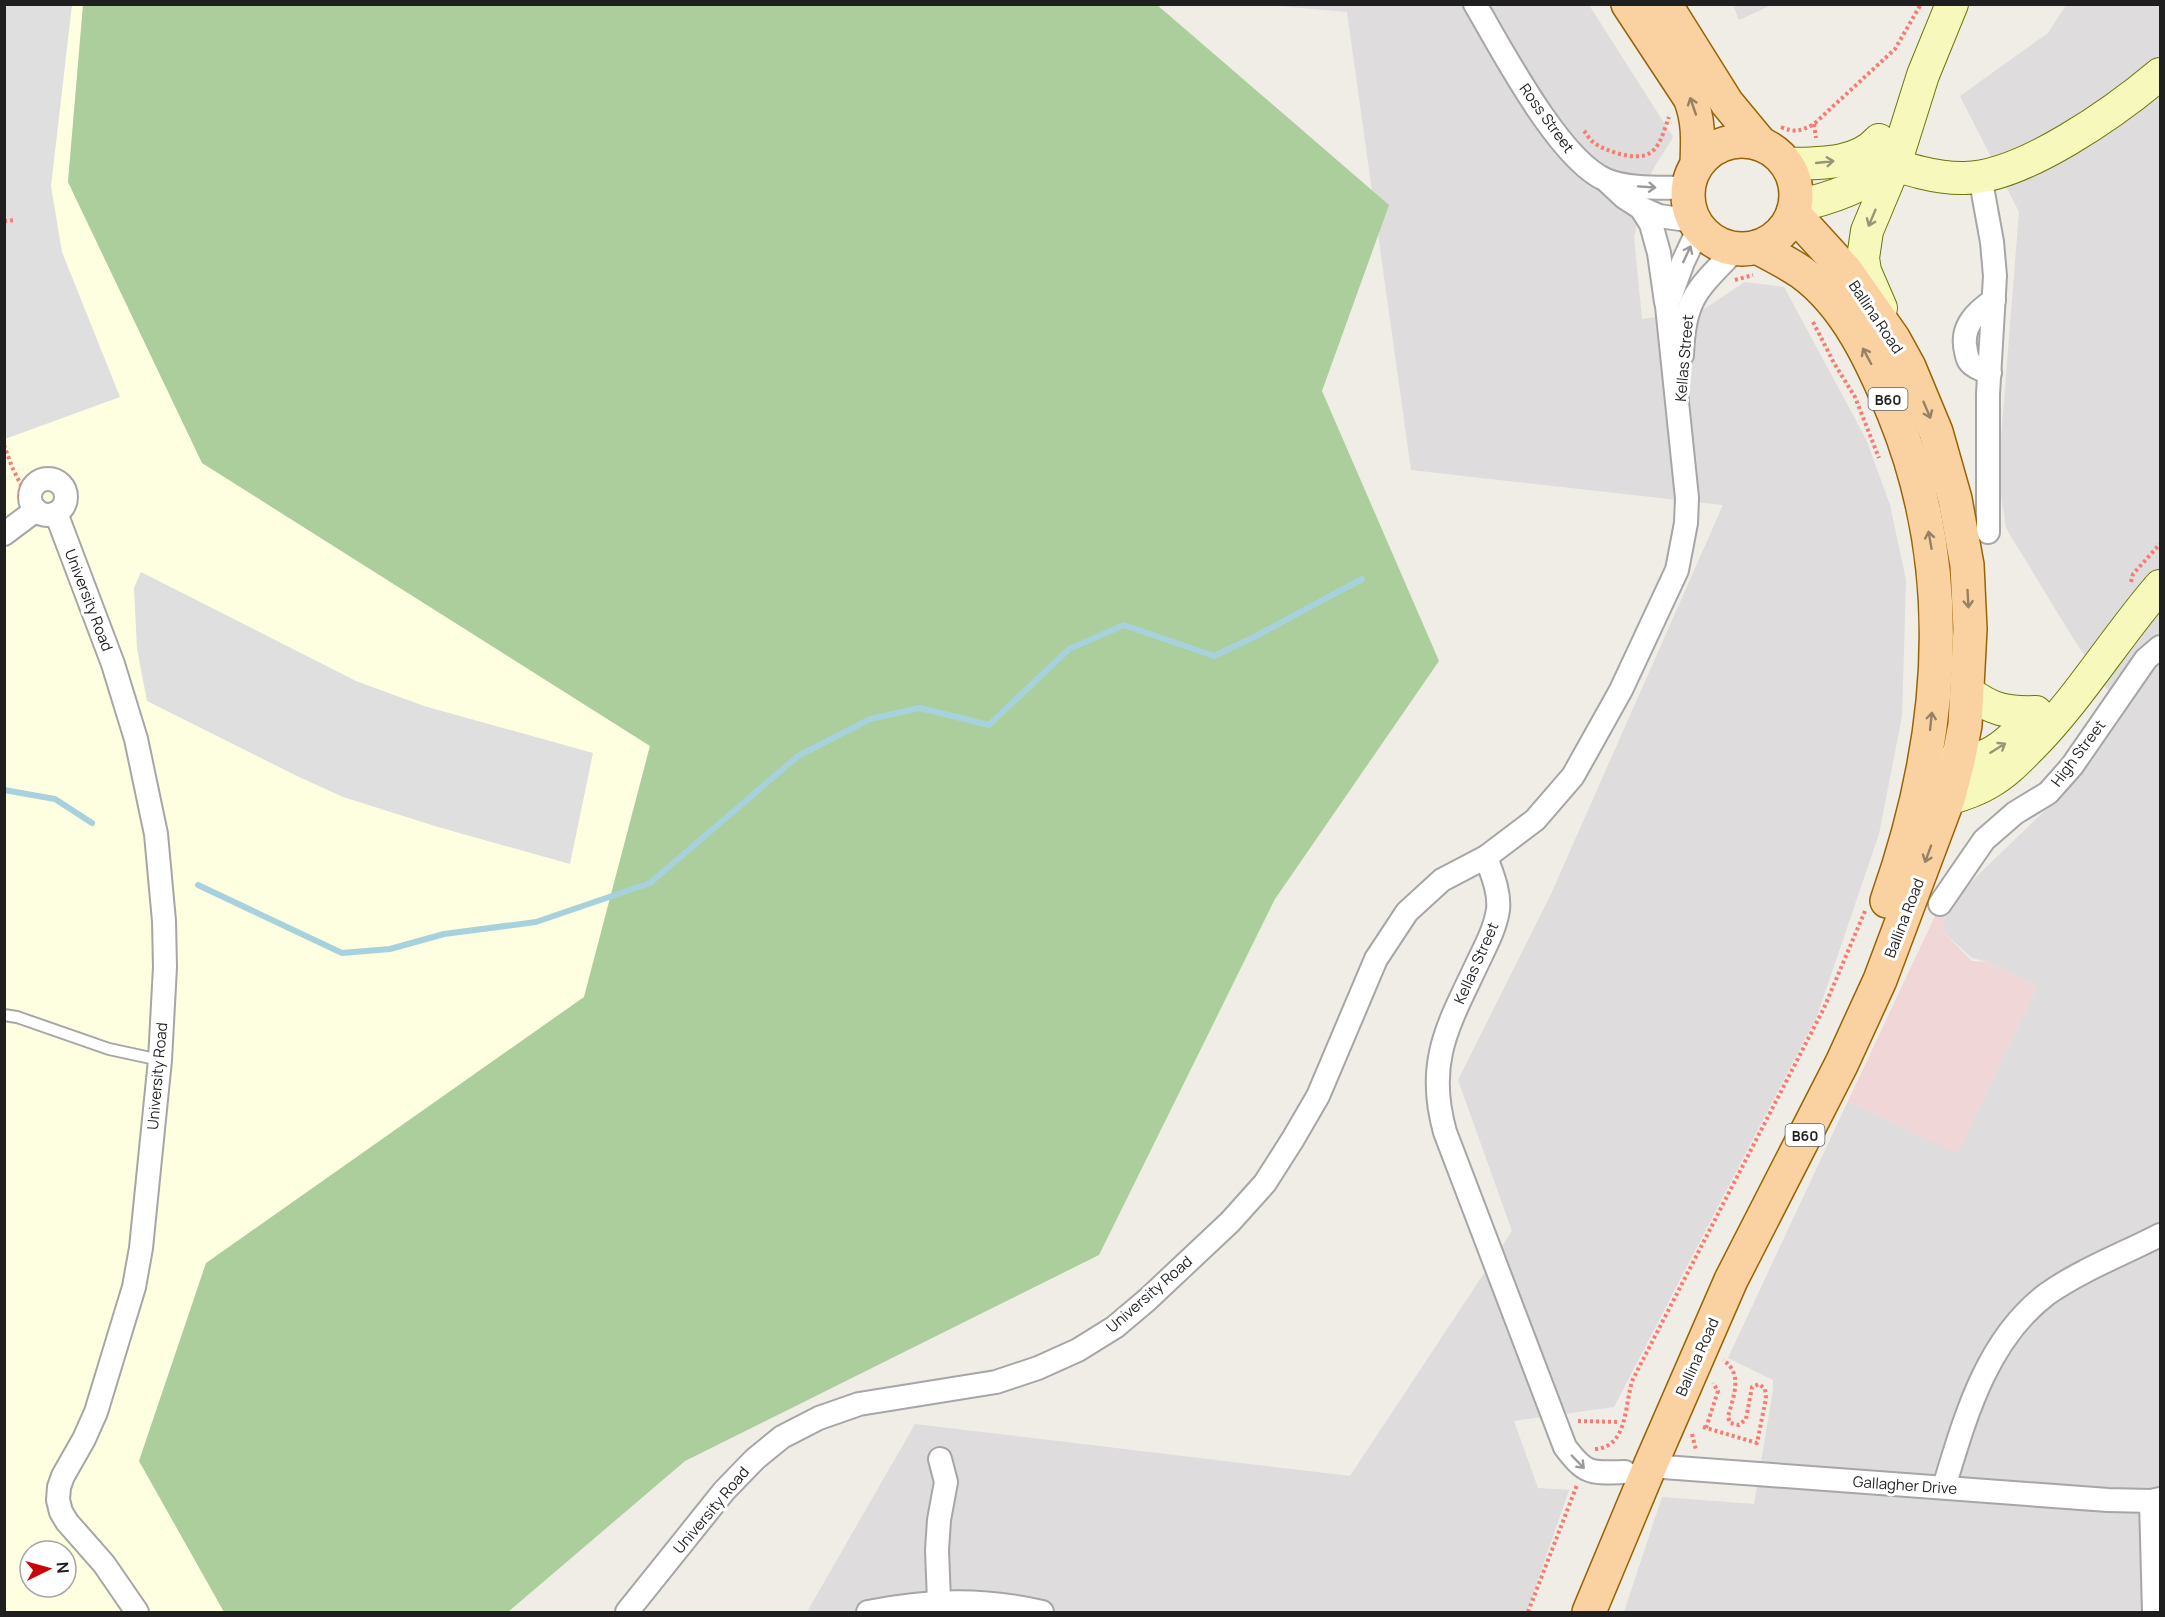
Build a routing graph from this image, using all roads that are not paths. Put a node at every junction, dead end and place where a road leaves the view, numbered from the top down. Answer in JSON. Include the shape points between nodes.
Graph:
{"nodes":[{"id":1,"x":1475,"y":4,"type":"edge"},
{"id":2,"x":1628,"y":4,"type":"edge"},
{"id":3,"x":1665,"y":4,"type":"edge"},
{"id":4,"x":1952,"y":4,"type":"edge"},
{"id":5,"x":2160,"y":74,"type":"edge"},
{"id":6,"x":1923,"y":75,"type":"junction"},
{"id":7,"x":1761,"y":144,"type":"junction"},
{"id":8,"x":1863,"y":154,"type":"junction"},
{"id":9,"x":1787,"y":164,"type":"junction"},
{"id":10,"x":1895,"y":164,"type":"junction"},
{"id":11,"x":1693,"y":176,"type":"junction"},
{"id":12,"x":1980,"y":176,"type":"junction"},
{"id":13,"x":1606,"y":180,"type":"junction"},
{"id":14,"x":1641,"y":208,"type":"junction"},
{"id":15,"x":1794,"y":210,"type":"junction"},
{"id":16,"x":1696,"y":225,"type":"junction"},
{"id":17,"x":1752,"y":258,"type":"junction"},
{"id":18,"x":1667,"y":306,"type":"junction"},
{"id":19,"x":1893,"y":338,"type":"junction"},
{"id":20,"x":1678,"y":413,"type":"junction"},
{"id":21,"x":1988,"y":532,"type":"dead end"},
{"id":22,"x":4,"y":534,"type":"edge"},
{"id":23,"x":2147,"y":585,"type":"edge"},
{"id":24,"x":2127,"y":625,"type":"junction"},
{"id":25,"x":2160,"y":647,"type":"edge"},
{"id":26,"x":1968,"y":692,"type":"junction"},
{"id":27,"x":2037,"y":711,"type":"junction"},
{"id":28,"x":1958,"y":761,"type":"junction"},
{"id":29,"x":1948,"y":800,"type":"junction"},
{"id":30,"x":1912,"y":820,"type":"junction"},
{"id":31,"x":1486,"y":857,"type":"junction"},
{"id":32,"x":1940,"y":904,"type":"dead end"},
{"id":33,"x":4,"y":1015,"type":"edge"},
{"id":34,"x":160,"y":1060,"type":"junction"},
{"id":35,"x":2160,"y":1235,"type":"edge"},
{"id":36,"x":940,"y":1459,"type":"dead end"},
{"id":37,"x":1637,"y":1469,"type":"junction"},
{"id":38,"x":1944,"y":1487,"type":"junction"},
{"id":39,"x":2156,"y":1500,"type":"edge"},
{"id":40,"x":939,"y":1601,"type":"junction"},
{"id":41,"x":137,"y":1612,"type":"edge"},
{"id":42,"x":627,"y":1612,"type":"edge"},
{"id":43,"x":868,"y":1612,"type":"edge"},
{"id":44,"x":1042,"y":1612,"type":"edge"},
{"id":45,"x":1567,"y":1612,"type":"edge"},
{"id":46,"x":1589,"y":1612,"type":"edge"},
{"id":47,"x":2154,"y":1612,"type":"edge"}],
"edges":[{"from":1,"to":13,"type":"street","name":"Ross Street","via":[[1561,142],[1579,162]]},
{"from":11,"to":2,"type":"main road","one_way":true,"via":[[1699,133],[1695,111]]},
{"from":3,"to":7,"type":"main road","via":[[1727,103]]},
{"from":4,"to":6,"type":"street"},
{"from":5,"to":12,"type":"street","via":[[2066,141],[2006,170]]},
{"from":6,"to":8,"type":"street","via":[[1885,134]]},
{"from":6,"to":10,"type":"street"},
{"from":7,"to":9,"type":"main road"},
{"from":7,"to":11,"type":"main road","via":[[1745,140],[1727,142],[1710,150]]},
{"from":9,"to":8,"type":"street","one_way":true},
{"from":8,"to":10,"type":"street"},
{"from":9,"to":15,"type":"main road","via":[[1795,184]]},
{"from":10,"to":12,"type":"street","via":[[1946,177]]},
{"from":10,"to":15,"type":"street","via":[[1863,184]]},
{"from":10,"to":19,"type":"street","one_way":true,"via":[[1867,231],[1863,258],[1870,287]]},
{"from":13,"to":11,"type":"street","name":"Ross Street","one_way":true,"via":[[1639,186]]},
{"from":11,"to":16,"type":"main road","via":[[1688,205]]},
{"from":12,"to":21,"type":"street","via":[[1992,242],[1994,300]]},
{"from":13,"to":14,"type":"street","name":"Kellas Street"},
{"from":14,"to":16,"type":"street"},
{"from":14,"to":18,"type":"street","name":"Kellas Street","via":[[1656,238]]},
{"from":15,"to":17,"type":"main road","via":[[1780,234]]},
{"from":15,"to":19,"type":"main road","name":"Ballina Road","number":"B60","via":[[1846,272]]},
{"from":16,"to":17,"type":"main road","number":"B60","via":[[1719,245]]},
{"from":18,"to":16,"type":"street","name":"Kellas Street","one_way":true},
{"from":17,"to":20,"type":"street","name":"Kellas Street","via":[[1703,284],[1689,306],[1682,339]]},
{"from":30,"to":17,"type":"main road","name":"Ballina Road","number":"B60","one_way":true,"via":[[1931,730],[1937,598],[1928,530],[1909,452],[1885,391],[1833,302],[1801,272]]},
{"from":18,"to":20,"type":"street","name":"Kellas Street"},
{"from":19,"to":26,"type":"main road","name":"Ballina Road","number":"B60","one_way":true,"via":[[1936,432],[1955,500],[1967,565]]},
{"from":20,"to":31,"type":"street","name":"Kellas Street","via":[[1687,498],[1677,570],[1621,690],[1573,776],[1535,820]]},
{"from":22,"to":34,"type":"street","name":"University Road","via":[[37,509],[113,664],[136,740],[156,834],[164,921]]},
{"from":23,"to":24,"type":"street"},
{"from":24,"to":27,"type":"street"},
{"from":24,"to":29,"type":"street","via":[[2079,694],[2012,766],[1991,782]]},
{"from":25,"to":32,"type":"street","name":"High Street","via":[[2146,659],[2072,766],[2048,793],[2015,813],[1984,840]]},
{"from":26,"to":27,"type":"street","via":[[1993,708]]},
{"from":26,"to":28,"type":"main road","name":"Ballina Road","number":"B60"},
{"from":28,"to":27,"type":"street","one_way":true,"via":[[1998,750]]},
{"from":28,"to":29,"type":"main road","name":"Ballina Road","number":"B60"},
{"from":28,"to":30,"type":"street","via":[[1941,766]]},
{"from":29,"to":37,"type":"main road","name":"Ballina Road","number":"B60","one_way":true,"via":[[1871,1000],[1842,1063]]},
{"from":30,"to":37,"type":"main road","name":"Ballina Road","number":"B60","via":[[1876,933],[1840,1024],[1682,1343]]},
{"from":31,"to":37,"type":"street","name":"Kellas Street","one_way":true,"via":[[1498,908],[1494,927],[1440,1050],[1438,1106],[1566,1446],[1588,1471]]},
{"from":31,"to":42,"type":"street","name":"University Road","via":[[1442,880],[1407,912],[1376,959],[1318,1096],[1265,1183],[1148,1300],[1078,1350],[1038,1368],[996,1382],[859,1404],[782,1437],[724,1491]]},
{"from":33,"to":34,"type":"lane","via":[[126,1054]]},
{"from":34,"to":41,"type":"street","name":"University Road","via":[[134,1287],[96,1412],[58,1487],[61,1512],[67,1522],[104,1564]]},
{"from":35,"to":38,"type":"street","via":[[2048,1294],[2023,1315],[1979,1384]]},
{"from":36,"to":40,"type":"street","via":[[946,1482],[939,1520]]},
{"from":37,"to":38,"type":"street","name":"Gallagher Drive"},
{"from":37,"to":45,"type":"main road","name":"Ballina Road","number":"B60"},
{"from":37,"to":46,"type":"main road","name":"Ballina Road","number":"B60"},
{"from":38,"to":39,"type":"street","name":"Gallagher Drive"},
{"from":39,"to":47,"type":"street"},
{"from":40,"to":43,"type":"street"},
{"from":40,"to":44,"type":"street"}]}
